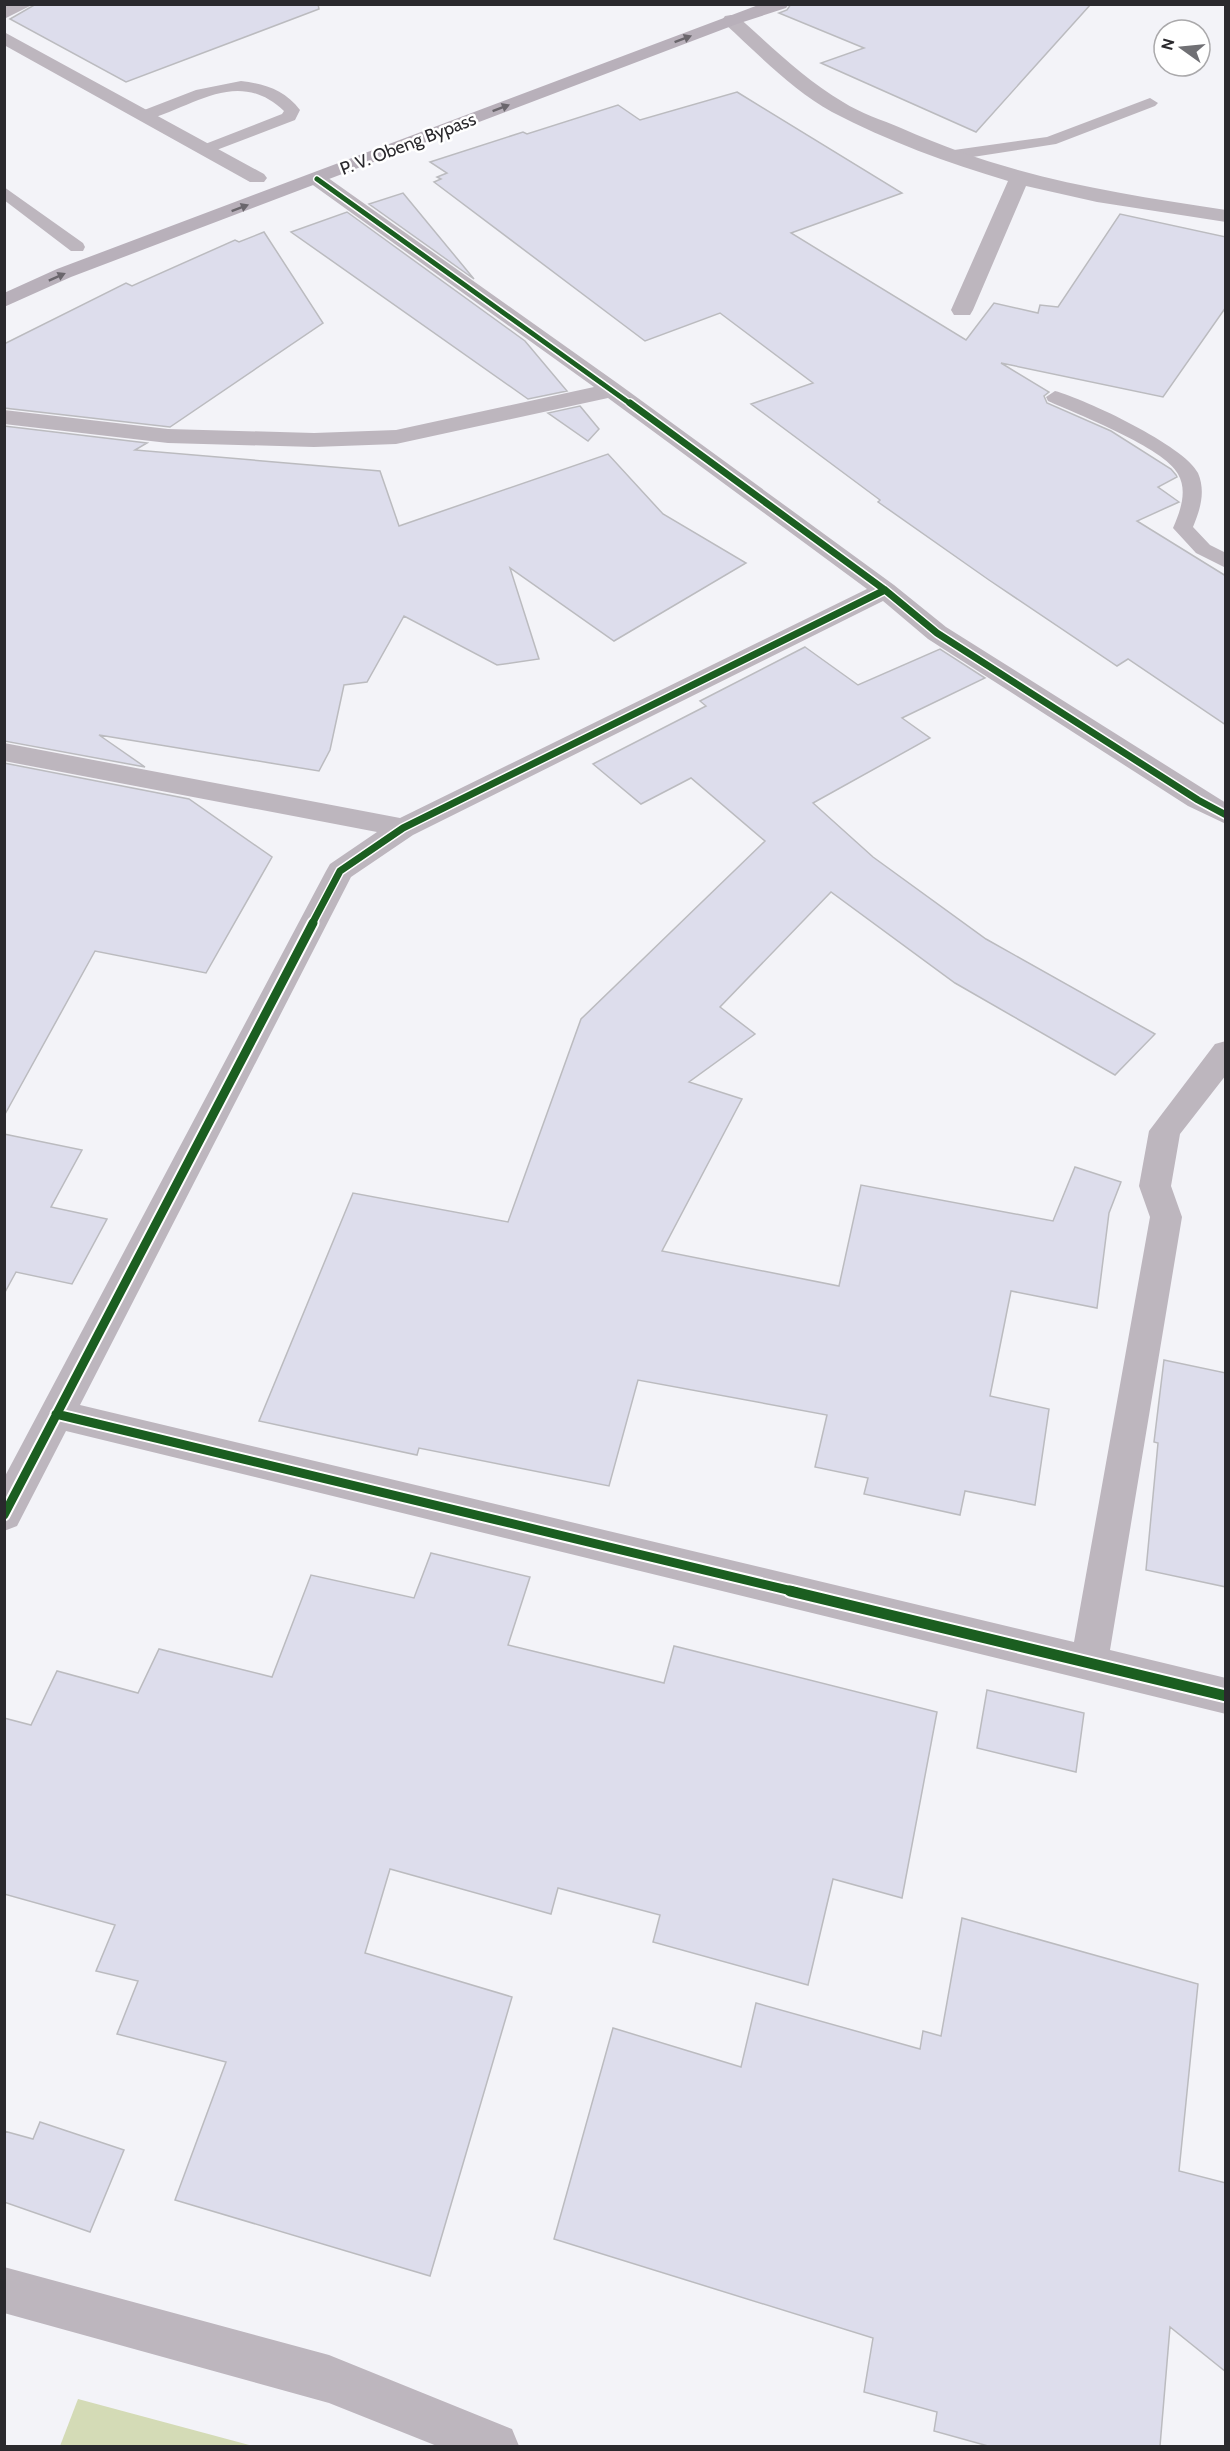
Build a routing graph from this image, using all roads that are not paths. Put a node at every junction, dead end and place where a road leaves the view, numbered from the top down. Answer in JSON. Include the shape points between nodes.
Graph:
{"nodes":[{"id":1,"x":25,"y":4,"type":"edge"},
{"id":2,"x":780,"y":4,"type":"edge"},
{"id":3,"x":729,"y":12,"type":"edge"},
{"id":4,"x":4,"y":14,"type":"edge"},
{"id":5,"x":4,"y":37,"type":"edge"},
{"id":6,"x":1150,"y":103,"type":"dead end"},
{"id":7,"x":145,"y":115,"type":"junction"},
{"id":8,"x":404,"y":124,"type":"dead end"},
{"id":9,"x":206,"y":149,"type":"junction"},
{"id":10,"x":947,"y":156,"type":"junction"},
{"id":11,"x":276,"y":171,"type":"dead end"},
{"id":12,"x":257,"y":178,"type":"junction"},
{"id":13,"x":1019,"y":178,"type":"junction"},
{"id":14,"x":316,"y":179,"type":"junction"},
{"id":15,"x":236,"y":186,"type":"dead end"},
{"id":16,"x":4,"y":192,"type":"edge"},
{"id":17,"x":1226,"y":216,"type":"edge"},
{"id":18,"x":98,"y":239,"type":"dead end"},
{"id":19,"x":77,"y":248,"type":"junction"},
{"id":20,"x":56,"y":256,"type":"dead end"},
{"id":21,"x":4,"y":302,"type":"edge"},
{"id":22,"x":962,"y":310,"type":"dead end"},
{"id":23,"x":612,"y":390,"type":"junction"},
{"id":24,"x":1056,"y":397,"type":"dead end"},
{"id":25,"x":4,"y":417,"type":"edge"},
{"id":26,"x":1226,"y":562,"type":"edge"},
{"id":27,"x":885,"y":590,"type":"junction"},
{"id":28,"x":4,"y":752,"type":"edge"},
{"id":29,"x":1226,"y":815,"type":"edge"},
{"id":30,"x":403,"y":828,"type":"junction"},
{"id":31,"x":1226,"y":1052,"type":"edge"},
{"id":32,"x":56,"y":1414,"type":"junction"},
{"id":33,"x":4,"y":1515,"type":"edge"},
{"id":34,"x":1089,"y":1663,"type":"junction"},
{"id":35,"x":1226,"y":1696,"type":"edge"},
{"id":36,"x":4,"y":2290,"type":"edge"},
{"id":37,"x":495,"y":2446,"type":"edge"}],
"edges":[{"from":1,"to":4,"type":"street"},
{"from":2,"to":3,"type":"highway","name":"P. V. Obeng Bypass"},
{"from":3,"to":8,"type":"highway","name":"P. V. Obeng Bypass"},
{"from":3,"to":10,"type":"street","via":[[789,72],[837,107]]},
{"from":14,"to":3,"type":"highway","name":"P. V. Obeng Bypass","one_way":true},
{"from":5,"to":7,"type":"street"},
{"from":6,"to":10,"type":"lane","via":[[1050,141]]},
{"from":7,"to":9,"type":"street"},
{"from":7,"to":9,"type":"lane","via":[[225,85],[264,89],[292,110],[289,117]]},
{"from":9,"to":12,"type":"street"},
{"from":10,"to":13,"type":"street"},
{"from":11,"to":12,"type":"highway"},
{"from":12,"to":15,"type":"highway"},
{"from":13,"to":17,"type":"street","via":[[1097,196]]},
{"from":13,"to":22,"type":"street"},
{"from":21,"to":14,"type":"highway","name":"P. V. Obeng Bypass","one_way":true,"via":[[64,273]]},
{"from":14,"to":23,"type":"street"},
{"from":16,"to":19,"type":"lane"},
{"from":18,"to":19,"type":"highway"},
{"from":19,"to":20,"type":"highway"},
{"from":23,"to":25,"type":"street","via":[[396,437],[314,440],[168,436]]},
{"from":23,"to":27,"type":"street"},
{"from":24,"to":26,"type":"lane","via":[[1153,443],[1187,470],[1194,502],[1183,528],[1203,549]]},
{"from":27,"to":29,"type":"street","via":[[937,633]]},
{"from":27,"to":30,"type":"street"},
{"from":28,"to":30,"type":"street"},
{"from":30,"to":32,"type":"street","via":[[340,871]]},
{"from":31,"to":34,"type":"street","via":[[1165,1131],[1155,1186],[1166,1217]]},
{"from":32,"to":33,"type":"street"},
{"from":32,"to":34,"type":"street"},
{"from":34,"to":35,"type":"street"},
{"from":36,"to":37,"type":"street","via":[[329,2379]]}]}
